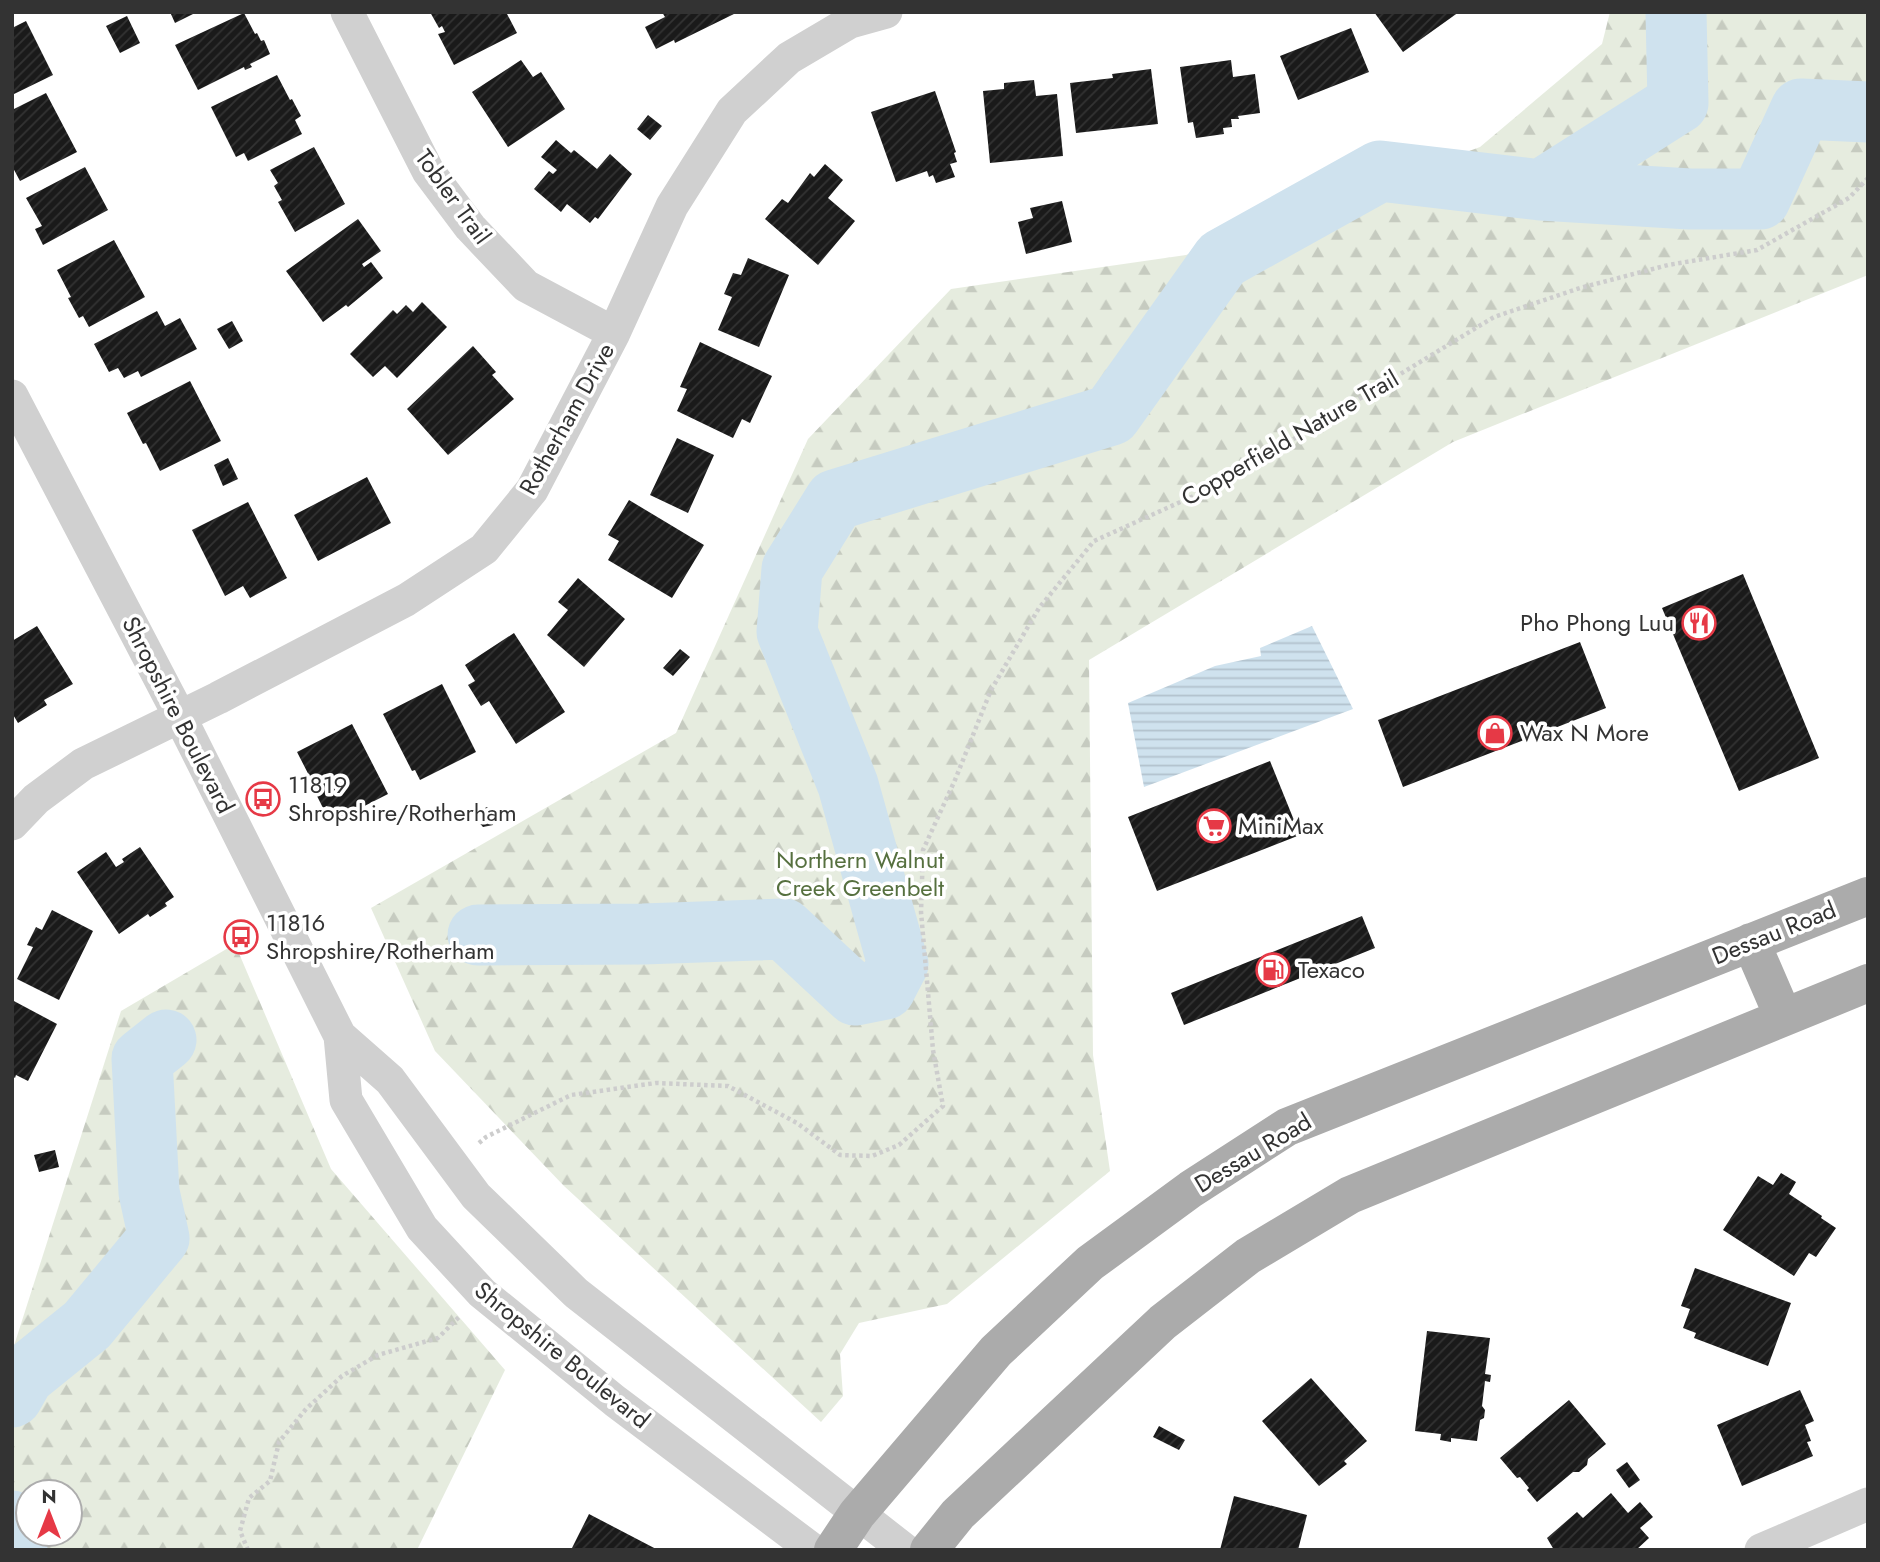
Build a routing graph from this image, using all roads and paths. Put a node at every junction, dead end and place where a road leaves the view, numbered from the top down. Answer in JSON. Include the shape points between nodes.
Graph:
{"nodes":[{"id":1,"x":346,"y":12,"type":"edge"},
{"id":2,"x":886,"y":12,"type":"edge"},
{"id":3,"x":848,"y":17,"type":"edge"},
{"id":4,"x":1868,"y":178,"type":"edge"},
{"id":5,"x":614,"y":333,"type":"junction"},
{"id":6,"x":12,"y":396,"type":"edge"},
{"id":7,"x":180,"y":718,"type":"junction"},
{"id":8,"x":12,"y":824,"type":"edge"},
{"id":9,"x":1868,"y":896,"type":"edge"},
{"id":10,"x":1751,"y":942,"type":"junction"},
{"id":11,"x":1868,"y":984,"type":"edge"},
{"id":12,"x":1783,"y":1016,"type":"junction"},
{"id":13,"x":340,"y":1036,"type":"junction"},
{"id":14,"x":474,"y":1148,"type":"dead end"},
{"id":15,"x":465,"y":1310,"type":"dead end"},
{"id":16,"x":1868,"y":1504,"type":"edge"},
{"id":17,"x":857,"y":1514,"type":"junction"},
{"id":18,"x":248,"y":1550,"type":"edge"},
{"id":19,"x":813,"y":1550,"type":"edge"},
{"id":20,"x":832,"y":1550,"type":"edge"},
{"id":21,"x":905,"y":1550,"type":"edge"},
{"id":22,"x":929,"y":1550,"type":"edge"},
{"id":23,"x":1761,"y":1550,"type":"edge"}],
"edges":[{"from":1,"to":5,"type":"street","name":"Tobler Trail","via":[[428,171],[470,227],[526,286]]},
{"from":2,"to":3,"type":"street","name":"Rotherham Drive"},
{"from":3,"to":5,"type":"street","name":"Rotherham Drive","via":[[789,58],[732,111],[672,206]]},
{"from":4,"to":14,"type":"path","name":"Copperfield Nature Trail","via":[[1849,198],[1757,250],[1668,265],[1494,317],[1218,485],[1094,541],[1039,608],[991,690],[923,850],[921,912],[933,1050],[943,1106],[899,1145],[872,1156],[841,1155],[797,1123],[728,1086],[656,1083],[571,1095],[486,1137]]},
{"from":5,"to":7,"type":"street","name":"Rotherham Drive","via":[[532,490],[484,549],[406,600]]},
{"from":6,"to":7,"type":"street","name":"Shropshire Boulevard"},
{"from":7,"to":8,"type":"street","name":"Rotherham Drive","via":[[83,764],[36,799]]},
{"from":7,"to":13,"type":"street","name":"Shropshire Boulevard"},
{"from":9,"to":10,"type":"main road","name":"Dessau Road"},
{"from":10,"to":12,"type":"main road"},
{"from":10,"to":17,"type":"main road","name":"Dessau Road","via":[[1287,1127],[1090,1262],[996,1351]]},
{"from":11,"to":12,"type":"main road"},
{"from":12,"to":22,"type":"main road","via":[[1350,1195],[1248,1256],[1163,1322],[958,1514]]},
{"from":13,"to":17,"type":"street","name":"Shropshire Boulevard","via":[[390,1080],[476,1196],[576,1293]]},
{"from":13,"to":19,"type":"street","name":"Shropshire Boulevard","via":[[346,1101],[422,1228],[474,1284],[615,1401]]},
{"from":15,"to":18,"type":"path","via":[[438,1338],[378,1355],[342,1376],[306,1409],[279,1442],[270,1481],[249,1498],[240,1531]]},
{"from":16,"to":23,"type":"street"},
{"from":17,"to":20,"type":"main road","name":"Dessau Road"},
{"from":17,"to":21,"type":"street","name":"Shropshire Boulevard"}]}
